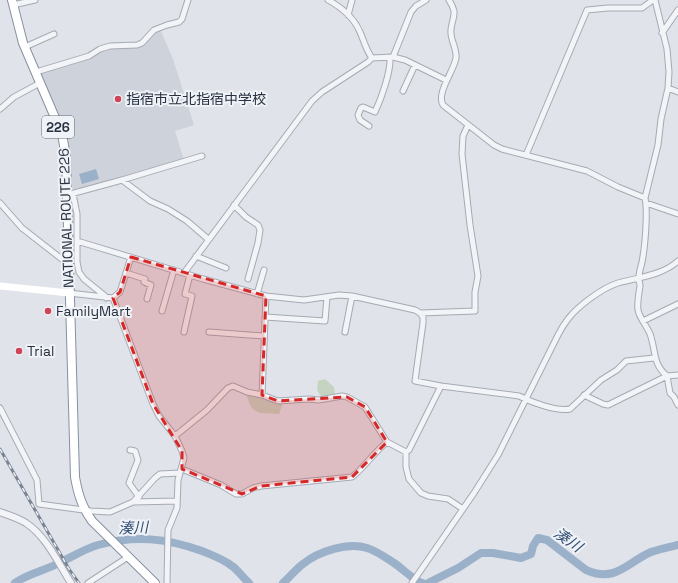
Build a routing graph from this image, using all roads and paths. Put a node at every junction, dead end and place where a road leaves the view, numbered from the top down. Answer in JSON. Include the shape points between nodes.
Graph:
{"nodes":[{"id":1,"x":35,"y":0,"type":"edge"},
{"id":2,"x":188,"y":0,"type":"edge"},
{"id":3,"x":328,"y":0,"type":"edge"},
{"id":4,"x":352,"y":0,"type":"edge"},
{"id":5,"x":426,"y":0,"type":"edge"},
{"id":6,"x":449,"y":0,"type":"edge"},
{"id":7,"x":654,"y":0,"type":"edge"},
{"id":8,"x":12,"y":2,"type":"edge"},
{"id":9,"x":678,"y":10,"type":"edge"},
{"id":10,"x":348,"y":15,"type":"junction"},
{"id":11,"x":662,"y":33,"type":"junction"},
{"id":12,"x":54,"y":34,"type":"dead end"},
{"id":13,"x":25,"y":47,"type":"junction"},
{"id":14,"x":392,"y":57,"type":"junction"},
{"id":15,"x":372,"y":58,"type":"junction"},
{"id":16,"x":415,"y":65,"type":"junction"},
{"id":17,"x":36,"y":72,"type":"junction"},
{"id":18,"x":446,"y":80,"type":"junction"},
{"id":19,"x":40,"y":83,"type":"junction"},
{"id":20,"x":668,"y":88,"type":"junction"},
{"id":21,"x":403,"y":90,"type":"dead end"},
{"id":22,"x":678,"y":92,"type":"edge"},
{"id":23,"x":0,"y":109,"type":"edge"},
{"id":24,"x":369,"y":126,"type":"dead end"},
{"id":25,"x":468,"y":126,"type":"junction"},
{"id":26,"x":526,"y":155,"type":"junction"},
{"id":27,"x":202,"y":156,"type":"dead end"},
{"id":28,"x":122,"y":180,"type":"junction"},
{"id":29,"x":70,"y":195,"type":"junction"},
{"id":30,"x":645,"y":200,"type":"junction"},
{"id":31,"x":0,"y":203,"type":"edge"},
{"id":32,"x":234,"y":205,"type":"junction"},
{"id":33,"x":678,"y":214,"type":"edge"},
{"id":34,"x":208,"y":239,"type":"junction"},
{"id":35,"x":77,"y":241,"type":"junction"},
{"id":36,"x":196,"y":256,"type":"junction"},
{"id":37,"x":131,"y":257,"type":"junction"},
{"id":38,"x":69,"y":261,"type":"junction"},
{"id":39,"x":678,"y":261,"type":"edge"},
{"id":40,"x":226,"y":268,"type":"dead end"},
{"id":41,"x":174,"y":270,"type":"junction"},
{"id":42,"x":264,"y":270,"type":"dead end"},
{"id":43,"x":126,"y":273,"type":"junction"},
{"id":44,"x":184,"y":273,"type":"junction"},
{"id":45,"x":190,"y":275,"type":"junction"},
{"id":46,"x":638,"y":278,"type":"junction"},
{"id":47,"x":248,"y":279,"type":"dead end"},
{"id":48,"x":0,"y":286,"type":"edge"},
{"id":49,"x":70,"y":293,"type":"junction"},
{"id":50,"x":257,"y":294,"type":"junction"},
{"id":51,"x":266,"y":296,"type":"junction"},
{"id":52,"x":352,"y":296,"type":"junction"},
{"id":53,"x":106,"y":298,"type":"junction"},
{"id":54,"x":113,"y":298,"type":"junction"},
{"id":55,"x":327,"y":298,"type":"junction"},
{"id":56,"x":147,"y":299,"type":"dead end"},
{"id":57,"x":678,"y":304,"type":"edge"},
{"id":58,"x":162,"y":311,"type":"dead end"},
{"id":59,"x":420,"y":313,"type":"junction"},
{"id":60,"x":265,"y":317,"type":"junction"},
{"id":61,"x":644,"y":321,"type":"junction"},
{"id":62,"x":184,"y":332,"type":"dead end"},
{"id":63,"x":209,"y":332,"type":"dead end"},
{"id":64,"x":345,"y":332,"type":"dead end"},
{"id":65,"x":264,"y":336,"type":"junction"},
{"id":66,"x":654,"y":358,"type":"junction"},
{"id":67,"x":678,"y":375,"type":"edge"},
{"id":68,"x":667,"y":376,"type":"junction"},
{"id":69,"x":441,"y":386,"type":"junction"},
{"id":70,"x":262,"y":395,"type":"junction"},
{"id":71,"x":584,"y":395,"type":"junction"},
{"id":72,"x":526,"y":400,"type":"junction"},
{"id":73,"x":678,"y":405,"type":"edge"},
{"id":74,"x":0,"y":408,"type":"edge"},
{"id":75,"x":175,"y":436,"type":"junction"},
{"id":76,"x":387,"y":442,"type":"junction"},
{"id":77,"x":130,"y":450,"type":"dead end"},
{"id":78,"x":406,"y":452,"type":"junction"},
{"id":79,"x":181,"y":471,"type":"junction"},
{"id":80,"x":139,"y":497,"type":"junction"},
{"id":81,"x":177,"y":501,"type":"junction"},
{"id":82,"x":133,"y":502,"type":"junction"},
{"id":83,"x":463,"y":509,"type":"junction"},
{"id":84,"x":84,"y":510,"type":"junction"},
{"id":85,"x":0,"y":512,"type":"edge"},
{"id":86,"x":128,"y":557,"type":"junction"},
{"id":87,"x":71,"y":583,"type":"edge"},
{"id":88,"x":88,"y":583,"type":"edge"},
{"id":89,"x":155,"y":583,"type":"edge"},
{"id":90,"x":167,"y":583,"type":"edge"},
{"id":91,"x":412,"y":583,"type":"edge"}],
"edges":[{"from":1,"to":8,"type":"street"},
{"from":2,"to":17,"type":"street","via":[[179,22],[154,30],[137,45],[100,48],[89,56]]},
{"from":3,"to":10,"type":"street"},
{"from":4,"to":10,"type":"street"},
{"from":5,"to":14,"type":"street","via":[[411,12]]},
{"from":6,"to":18,"type":"street","via":[[454,10],[451,33],[456,54]]},
{"from":7,"to":11,"type":"street"},
{"from":7,"to":26,"type":"street","via":[[642,8],[587,10]]},
{"from":8,"to":13,"type":"highway","name":"NATIONAL ROUTE 226","number":"226"},
{"from":9,"to":11,"type":"street"},
{"from":10,"to":15,"type":"street","via":[[357,26]]},
{"from":11,"to":20,"type":"street","via":[[669,62]]},
{"from":12,"to":13,"type":"street"},
{"from":13,"to":17,"type":"highway","name":"NATIONAL ROUTE 226","number":"226"},
{"from":14,"to":15,"type":"street"},
{"from":14,"to":16,"type":"street"},
{"from":14,"to":24,"type":"street","via":[[375,112],[363,107],[358,115],[360,120]]},
{"from":15,"to":32,"type":"street","via":[[312,101]]},
{"from":16,"to":18,"type":"street"},
{"from":16,"to":21,"type":"street"},
{"from":17,"to":19,"type":"highway","name":"NATIONAL ROUTE 226","number":"226"},
{"from":18,"to":25,"type":"street","via":[[442,102]]},
{"from":19,"to":23,"type":"street","via":[[14,97]]},
{"from":19,"to":29,"type":"highway","name":"NATIONAL ROUTE 226","number":"226","via":[[62,134]]},
{"from":20,"to":22,"type":"street"},
{"from":20,"to":30,"type":"street"},
{"from":25,"to":26,"type":"street","via":[[494,145]]},
{"from":25,"to":59,"type":"street","via":[[463,136],[462,160],[478,276],[474,292],[475,311]]},
{"from":26,"to":30,"type":"street","via":[[588,171]]},
{"from":27,"to":28,"type":"street"},
{"from":28,"to":29,"type":"street"},
{"from":28,"to":34,"type":"street","via":[[150,201],[187,221]]},
{"from":29,"to":35,"type":"street","via":[[77,214]]},
{"from":29,"to":38,"type":"highway","name":"NATIONAL ROUTE 226","number":"226"},
{"from":30,"to":33,"type":"street"},
{"from":30,"to":46,"type":"street","via":[[644,245]]},
{"from":31,"to":38,"type":"street","via":[[22,228],[62,260]]},
{"from":32,"to":34,"type":"street"},
{"from":32,"to":47,"type":"street","via":[[258,225],[260,230]]},
{"from":34,"to":36,"type":"street"},
{"from":35,"to":37,"type":"street"},
{"from":35,"to":53,"type":"street","via":[[79,272]]},
{"from":36,"to":40,"type":"street"},
{"from":36,"to":44,"type":"street"},
{"from":37,"to":41,"type":"street"},
{"from":37,"to":43,"type":"street"},
{"from":38,"to":49,"type":"highway","name":"NATIONAL ROUTE 226","number":"226"},
{"from":39,"to":46,"type":"street","via":[[665,270]]},
{"from":41,"to":44,"type":"street"},
{"from":41,"to":58,"type":"street"},
{"from":42,"to":50,"type":"street"},
{"from":43,"to":54,"type":"street","via":[[120,292]]},
{"from":43,"to":56,"type":"street","via":[[145,279],[144,282],[151,285]]},
{"from":44,"to":45,"type":"street"},
{"from":45,"to":50,"type":"street"},
{"from":45,"to":62,"type":"street","via":[[185,294],[192,296]]},
{"from":46,"to":61,"type":"street","via":[[638,310]]},
{"from":46,"to":72,"type":"street","via":[[616,284],[588,300],[572,314],[558,335]]},
{"from":48,"to":49,"type":"main road"},
{"from":49,"to":53,"type":"street"},
{"from":49,"to":84,"type":"highway","name":"NATIONAL ROUTE 226","number":"226","via":[[75,478],[77,494]]},
{"from":50,"to":51,"type":"street"},
{"from":51,"to":55,"type":"street","via":[[304,300]]},
{"from":51,"to":60,"type":"street"},
{"from":52,"to":55,"type":"street","via":[[339,295]]},
{"from":52,"to":59,"type":"street"},
{"from":52,"to":64,"type":"street"},
{"from":53,"to":54,"type":"street"},
{"from":54,"to":75,"type":"street","via":[[153,404]]},
{"from":55,"to":60,"type":"street","via":[[325,321]]},
{"from":57,"to":61,"type":"street"},
{"from":59,"to":69,"type":"street","via":[[423,323],[415,381]]},
{"from":60,"to":65,"type":"street"},
{"from":61,"to":66,"type":"street","via":[[652,339]]},
{"from":63,"to":65,"type":"street"},
{"from":65,"to":70,"type":"street"},
{"from":66,"to":68,"type":"street"},
{"from":66,"to":71,"type":"street","via":[[626,361]]},
{"from":67,"to":68,"type":"street"},
{"from":68,"to":71,"type":"street","via":[[608,405]]},
{"from":68,"to":73,"type":"street","via":[[670,393]]},
{"from":69,"to":72,"type":"street","via":[[519,396]]},
{"from":69,"to":78,"type":"street"},
{"from":70,"to":75,"type":"street","via":[[233,386],[228,388],[207,410]]},
{"from":70,"to":76,"type":"street","via":[[278,401],[319,400],[342,396],[365,407]]},
{"from":71,"to":72,"type":"street","via":[[567,410]]},
{"from":72,"to":83,"type":"street","via":[[494,461]]},
{"from":74,"to":84,"type":"street","via":[[37,480],[39,504]]},
{"from":75,"to":79,"type":"street","via":[[184,458]]},
{"from":76,"to":78,"type":"street"},
{"from":76,"to":79,"type":"street","via":[[352,477],[261,486],[242,494],[236,494],[221,485]]},
{"from":77,"to":80,"type":"street","via":[[135,451],[138,460],[129,483]]},
{"from":78,"to":83,"type":"street","via":[[409,479],[421,494],[448,499]]},
{"from":79,"to":80,"type":"street","via":[[160,474]]},
{"from":79,"to":81,"type":"street"},
{"from":80,"to":82,"type":"street"},
{"from":81,"to":82,"type":"street"},
{"from":81,"to":90,"type":"street","via":[[177,508],[168,530]]},
{"from":82,"to":84,"type":"street","via":[[110,512]]},
{"from":83,"to":91,"type":"street"},
{"from":84,"to":86,"type":"highway","name":"NATIONAL ROUTE 226","number":"226"},
{"from":85,"to":87,"type":"street","via":[[25,523],[38,533]]},
{"from":86,"to":88,"type":"street"},
{"from":86,"to":89,"type":"highway","name":"NATIONAL ROUTE 226","number":"226"}]}
